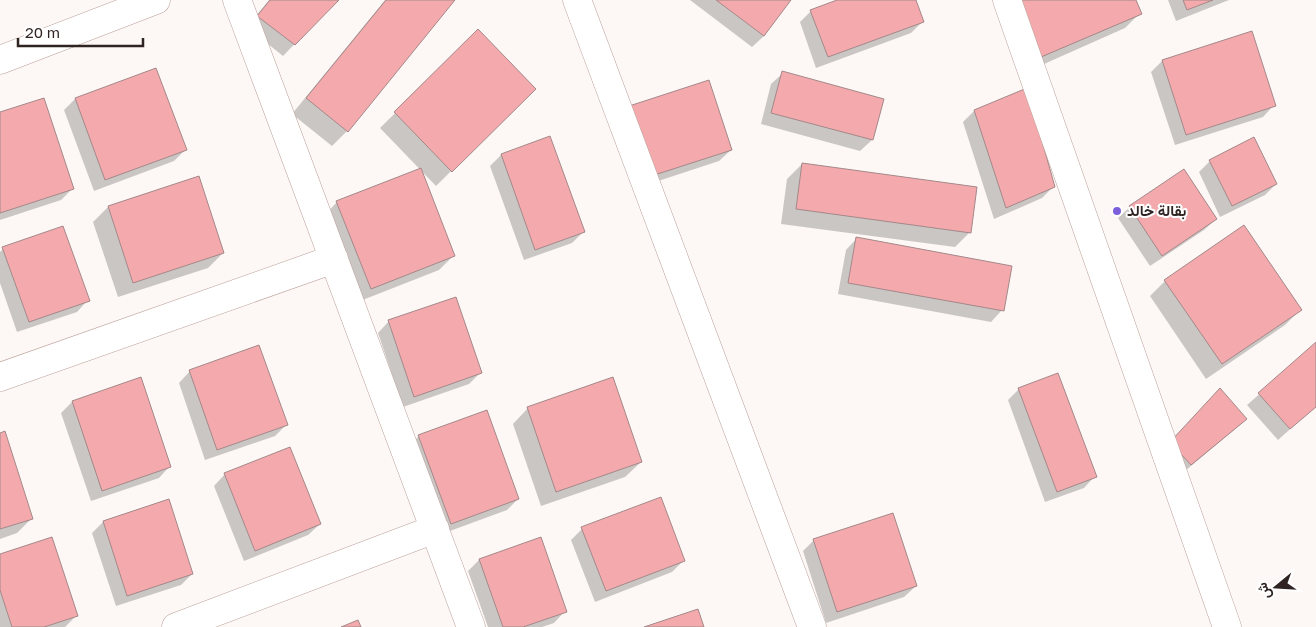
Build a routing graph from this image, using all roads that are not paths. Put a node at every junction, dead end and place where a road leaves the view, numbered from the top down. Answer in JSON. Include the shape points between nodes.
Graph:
{"nodes":[{"id":1,"x":156,"y":0,"type":"edge"},
{"id":2,"x":237,"y":0,"type":"edge"},
{"id":3,"x":577,"y":0,"type":"edge"},
{"id":4,"x":1007,"y":0,"type":"edge"},
{"id":5,"x":0,"y":60,"type":"edge"},
{"id":6,"x":334,"y":259,"type":"junction"},
{"id":7,"x":0,"y":377,"type":"edge"},
{"id":8,"x":435,"y":529,"type":"junction"},
{"id":9,"x":176,"y":627,"type":"edge"},
{"id":10,"x":471,"y":627,"type":"edge"},
{"id":11,"x":812,"y":627,"type":"edge"},
{"id":12,"x":1226,"y":627,"type":"edge"}],
"edges":[{"from":1,"to":5,"type":"street"},
{"from":2,"to":6,"type":"street"},
{"from":3,"to":11,"type":"street"},
{"from":4,"to":12,"type":"street"},
{"from":6,"to":7,"type":"street"},
{"from":6,"to":8,"type":"street"},
{"from":8,"to":9,"type":"street"},
{"from":8,"to":10,"type":"street"}]}
